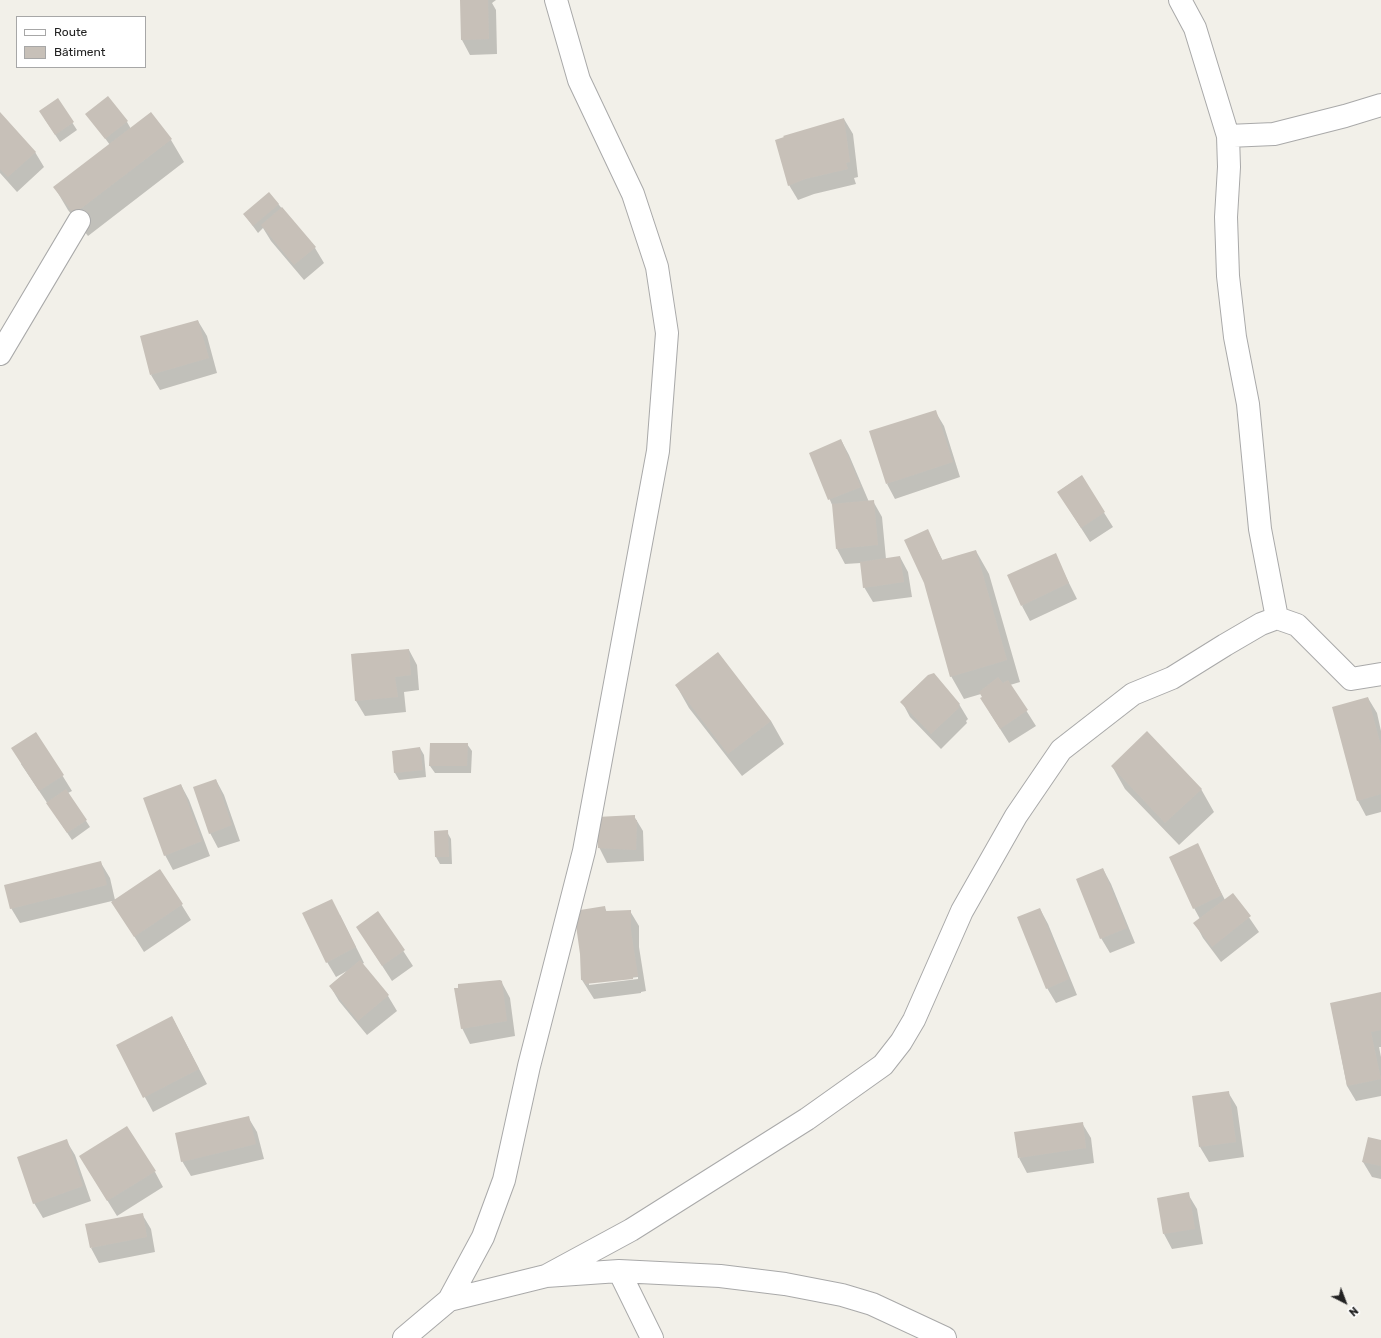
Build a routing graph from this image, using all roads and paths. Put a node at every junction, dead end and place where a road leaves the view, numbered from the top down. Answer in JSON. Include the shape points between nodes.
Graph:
{"nodes":[{"id":1,"x":556,"y":0,"type":"edge"},
{"id":2,"x":1180,"y":0,"type":"edge"},
{"id":3,"x":1381,"y":105,"type":"edge"},
{"id":4,"x":1228,"y":136,"type":"junction"},
{"id":5,"x":79,"y":221,"type":"dead end"},
{"id":6,"x":0,"y":354,"type":"edge"},
{"id":7,"x":1277,"y":618,"type":"junction"},
{"id":8,"x":1381,"y":674,"type":"edge"},
{"id":9,"x":619,"y":1271,"type":"junction"},
{"id":10,"x":546,"y":1276,"type":"junction"},
{"id":11,"x":449,"y":1300,"type":"junction"},
{"id":12,"x":404,"y":1338,"type":"edge"},
{"id":13,"x":652,"y":1338,"type":"edge"},
{"id":14,"x":945,"y":1338,"type":"edge"}],
"edges":[{"from":1,"to":11,"type":"street","via":[[580,80],[633,194],[658,267],[667,333],[658,451],[584,850],[529,1066],[504,1180],[483,1237]]},
{"from":2,"to":4,"type":"street","via":[[1195,28]]},
{"from":3,"to":4,"type":"street","via":[[1274,134]]},
{"from":4,"to":7,"type":"street","via":[[1228,276],[1235,337],[1248,404],[1260,529]]},
{"from":5,"to":6,"type":"street"},
{"from":7,"to":8,"type":"street","via":[[1297,625],[1351,680]]},
{"from":7,"to":10,"type":"street","via":[[1261,624],[1172,678],[1133,694],[1061,750],[1016,816],[962,911],[914,1020],[883,1065],[807,1119],[637,1226]]},
{"from":9,"to":10,"type":"street"},
{"from":9,"to":13,"type":"street"},
{"from":9,"to":14,"type":"street","via":[[720,1276],[842,1294],[872,1304]]},
{"from":10,"to":11,"type":"street"},
{"from":11,"to":12,"type":"street"}]}
